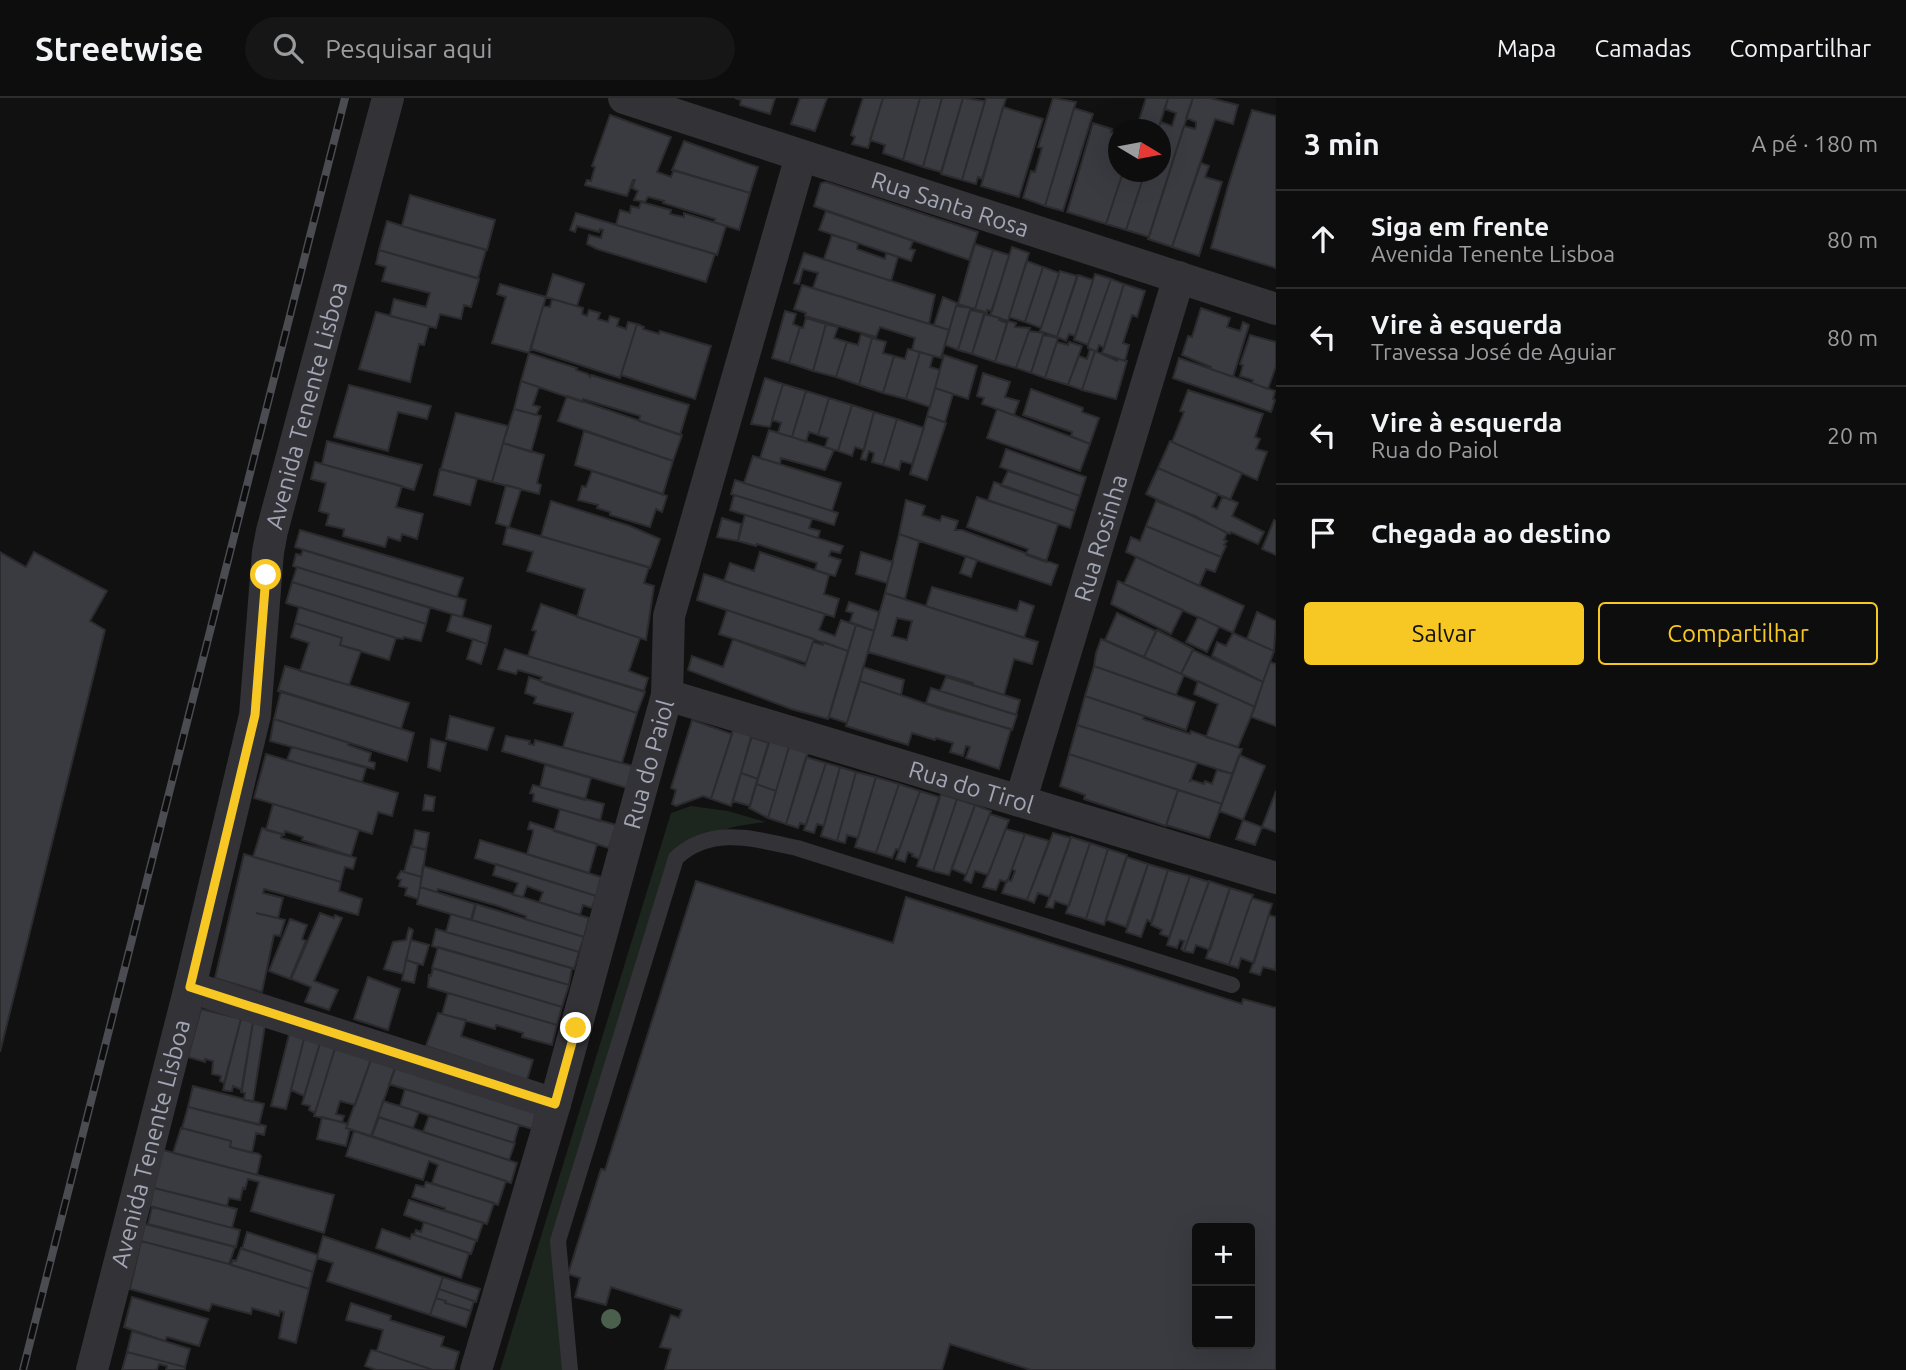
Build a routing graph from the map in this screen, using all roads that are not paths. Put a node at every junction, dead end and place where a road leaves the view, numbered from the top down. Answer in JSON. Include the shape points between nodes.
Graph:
{"nodes":[{"id":1,"x":388,"y":98,"type":"edge"},
{"id":2,"x":624,"y":98,"type":"edge"},
{"id":3,"x":801,"y":156,"type":"junction"},
{"id":4,"x":1179,"y":277,"type":"junction"},
{"id":5,"x":1276,"y":309,"type":"edge"},
{"id":6,"x":667,"y":695,"type":"junction"},
{"id":7,"x":1020,"y":799,"type":"junction"},
{"id":8,"x":1276,"y":878,"type":"edge"},
{"id":9,"x":1232,"y":985,"type":"dead end"},
{"id":10,"x":190,"y":987,"type":"junction"},
{"id":11,"x":555,"y":1104,"type":"junction"},
{"id":12,"x":92,"y":1370,"type":"edge"},
{"id":13,"x":476,"y":1370,"type":"edge"},
{"id":14,"x":570,"y":1370,"type":"edge"}],
"edges":[{"from":1,"to":10,"type":"street","name":"Avenida Tenente Lisboa","via":[[272,531],[255,715]]},
{"from":2,"to":3,"type":"street","name":"Rua Santa Rosa"},
{"from":3,"to":4,"type":"street","name":"Rua Santa Rosa"},
{"from":3,"to":6,"type":"street","name":"Rua do Paiol","via":[[668,616]]},
{"from":4,"to":5,"type":"street","name":"Rua Santa Rosa"},
{"from":4,"to":7,"type":"street","name":"Rua Rosinha"},
{"from":6,"to":7,"type":"street","name":"Rua do Tirol"},
{"from":6,"to":11,"type":"street","name":"Rua do Paiol"},
{"from":7,"to":8,"type":"street","name":"Rua do Tirol"},
{"from":9,"to":14,"type":"lane","via":[[797,848],[746,837],[689,845],[676,858],[558,1241]]},
{"from":10,"to":11,"type":"street"},
{"from":10,"to":12,"type":"street","name":"Avenida Tenente Lisboa"},
{"from":11,"to":13,"type":"street","name":"Rua do Paiol"}]}
